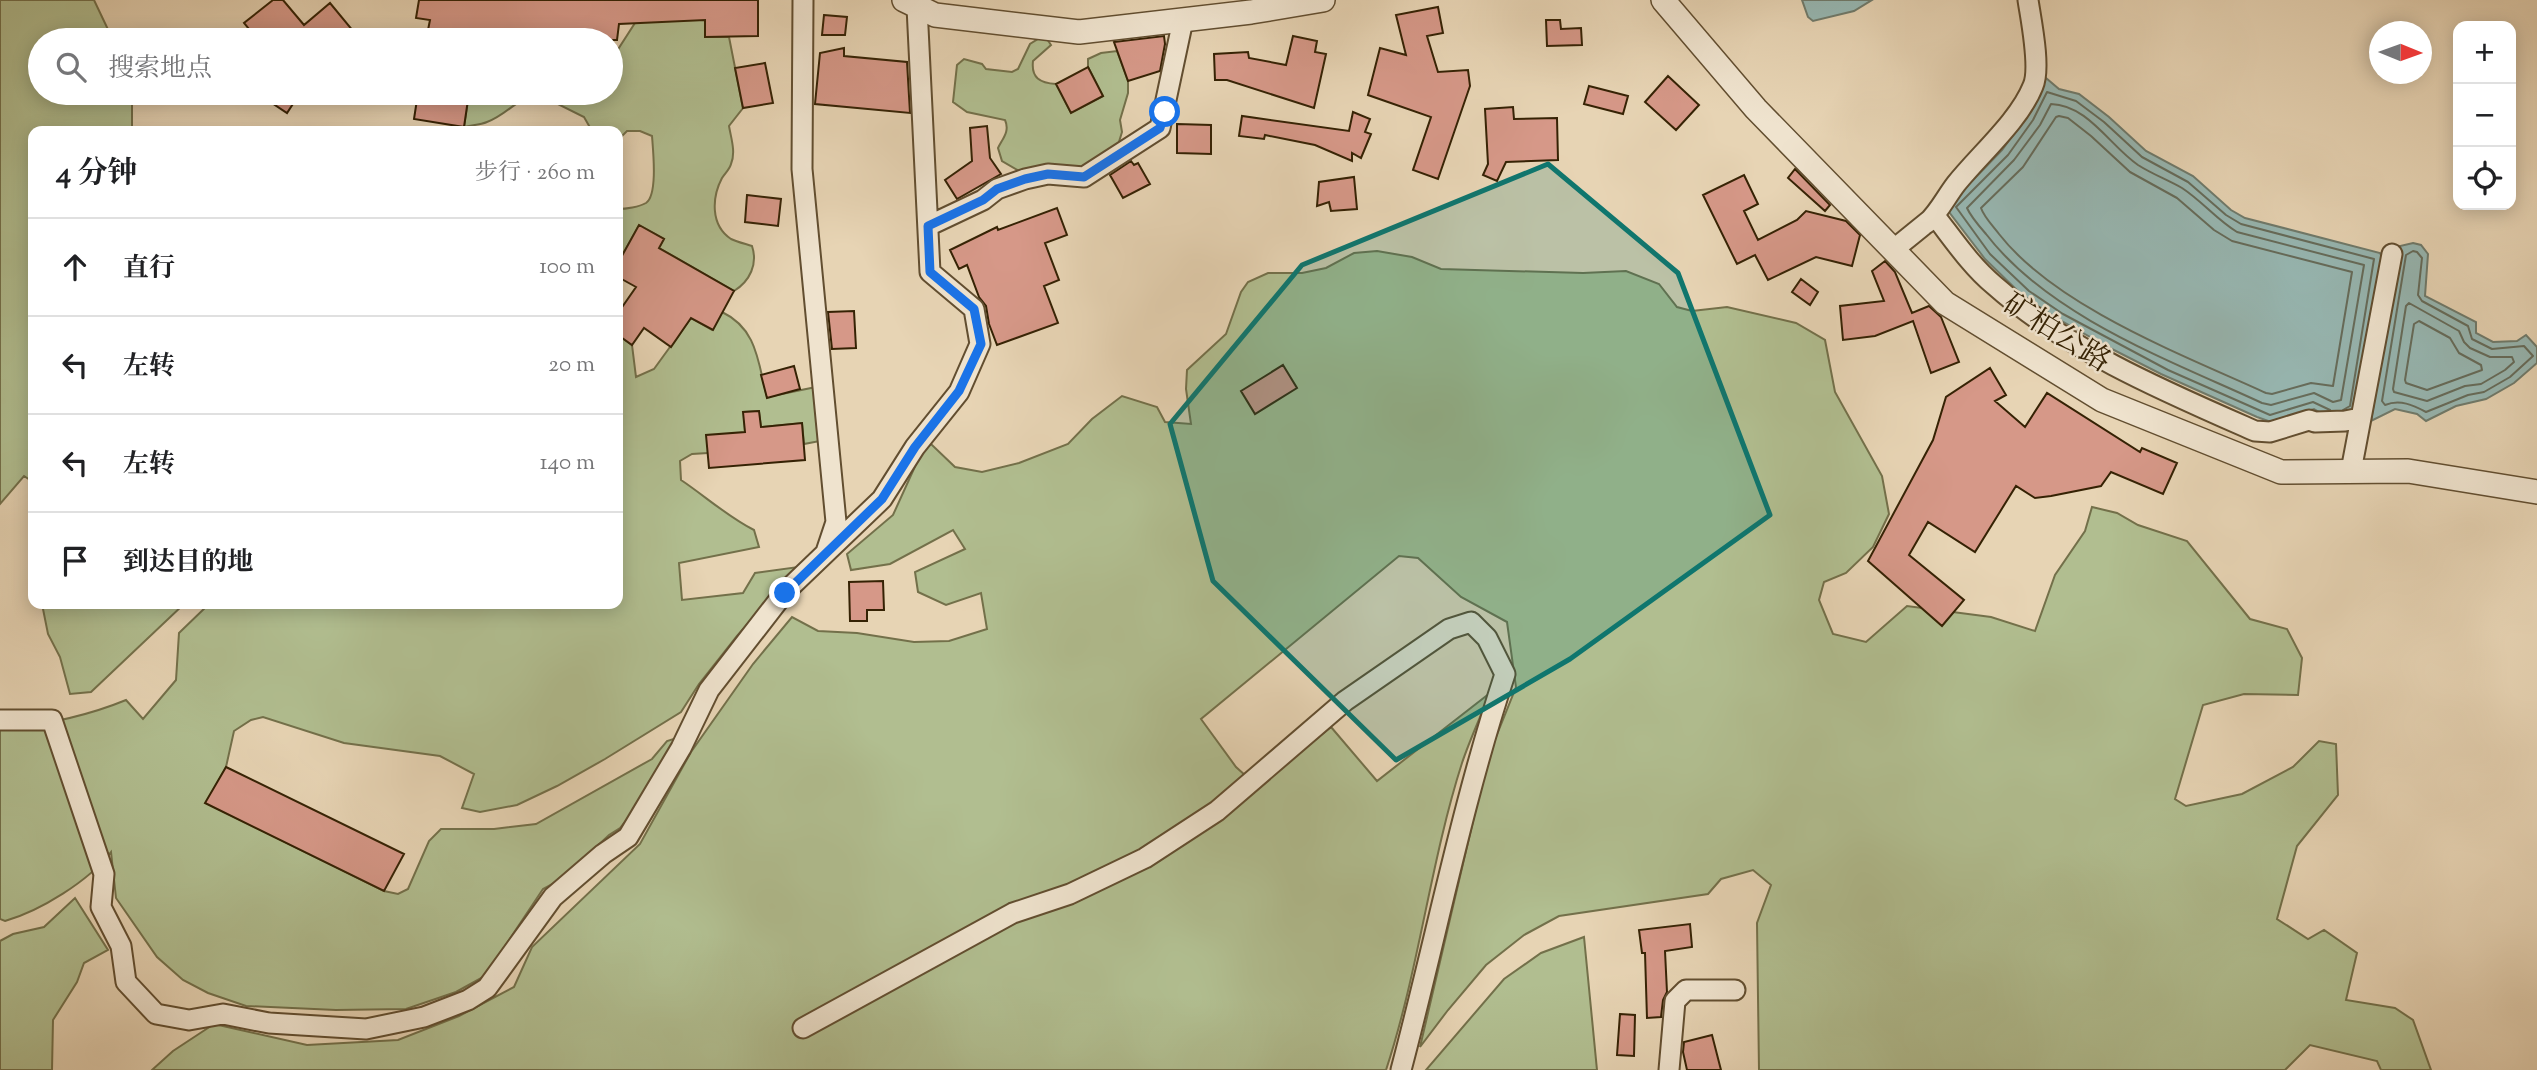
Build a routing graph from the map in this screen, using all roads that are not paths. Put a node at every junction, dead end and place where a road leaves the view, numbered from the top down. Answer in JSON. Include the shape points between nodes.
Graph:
{"nodes":[{"id":1,"x":803,"y":0,"type":"edge"},
{"id":2,"x":1323,"y":0,"type":"edge"},
{"id":3,"x":1663,"y":0,"type":"edge"},
{"id":4,"x":2028,"y":0,"type":"edge"},
{"id":5,"x":911,"y":3,"type":"edge"},
{"id":6,"x":1211,"y":8,"type":"edge"},
{"id":7,"x":1184,"y":20,"type":"junction"},
{"id":8,"x":1934,"y":216,"type":"junction"},
{"id":9,"x":928,"y":226,"type":"junction"},
{"id":10,"x":1894,"y":250,"type":"junction"},
{"id":11,"x":2392,"y":254,"type":"dead end"},
{"id":12,"x":2162,"y":382,"type":"junction"},
{"id":13,"x":2143,"y":416,"type":"junction"},
{"id":14,"x":2360,"y":418,"type":"junction"},
{"id":15,"x":2351,"y":471,"type":"junction"},
{"id":16,"x":2537,"y":492,"type":"edge"},
{"id":17,"x":825,"y":555,"type":"junction"},
{"id":18,"x":0,"y":720,"type":"edge"},
{"id":19,"x":1735,"y":990,"type":"dead end"},
{"id":20,"x":803,"y":1028,"type":"dead end"},
{"id":21,"x":1401,"y":1070,"type":"edge"},
{"id":22,"x":1669,"y":1070,"type":"edge"}],
"edges":[{"from":1,"to":17,"type":"street","via":[[802,169],[836,522]]},
{"from":2,"to":6,"type":"street"},
{"from":3,"to":10,"type":"street","name":"矿柏公路","via":[[1756,109]]},
{"from":4,"to":8,"type":"street","via":[[2035,85],[2014,118],[1970,166]]},
{"from":5,"to":7,"type":"street","via":[[935,15],[1079,32]]},
{"from":5,"to":9,"type":"street"},
{"from":6,"to":7,"type":"street"},
{"from":7,"to":9,"type":"street","via":[[1160,128],[1084,177],[1048,174],[1025,179]]},
{"from":8,"to":10,"type":"street"},
{"from":8,"to":12,"type":"street","via":[[1991,283],[2033,318]]},
{"from":9,"to":17,"type":"street","via":[[930,272],[974,309],[981,344],[959,391],[882,499]]},
{"from":10,"to":13,"type":"street","name":"矿柏公路","via":[[1945,303],[2102,400]]},
{"from":11,"to":14,"type":"street"},
{"from":12,"to":13,"type":"street"},
{"from":12,"to":14,"type":"street","via":[[2255,431],[2270,432],[2309,420]]},
{"from":13,"to":15,"type":"street","name":"矿柏公路","via":[[2281,472]]},
{"from":14,"to":15,"type":"street"},
{"from":15,"to":16,"type":"street","name":"矿柏公路","via":[[2408,471]]},
{"from":17,"to":18,"type":"street","via":[[785,593],[709,690],[628,837],[553,897],[487,988],[424,1017],[366,1029],[268,1023],[223,1014],[189,1020],[156,1014],[126,982],[121,946],[101,907],[104,874],[51,720]]},
{"from":19,"to":22,"type":"street","via":[[1686,990],[1675,1001]]},
{"from":20,"to":21,"type":"street","via":[[1013,913],[1070,894],[1145,858],[1217,811],[1345,701],[1448,629],[1471,622],[1487,638],[1505,674],[1485,734]]}]}
